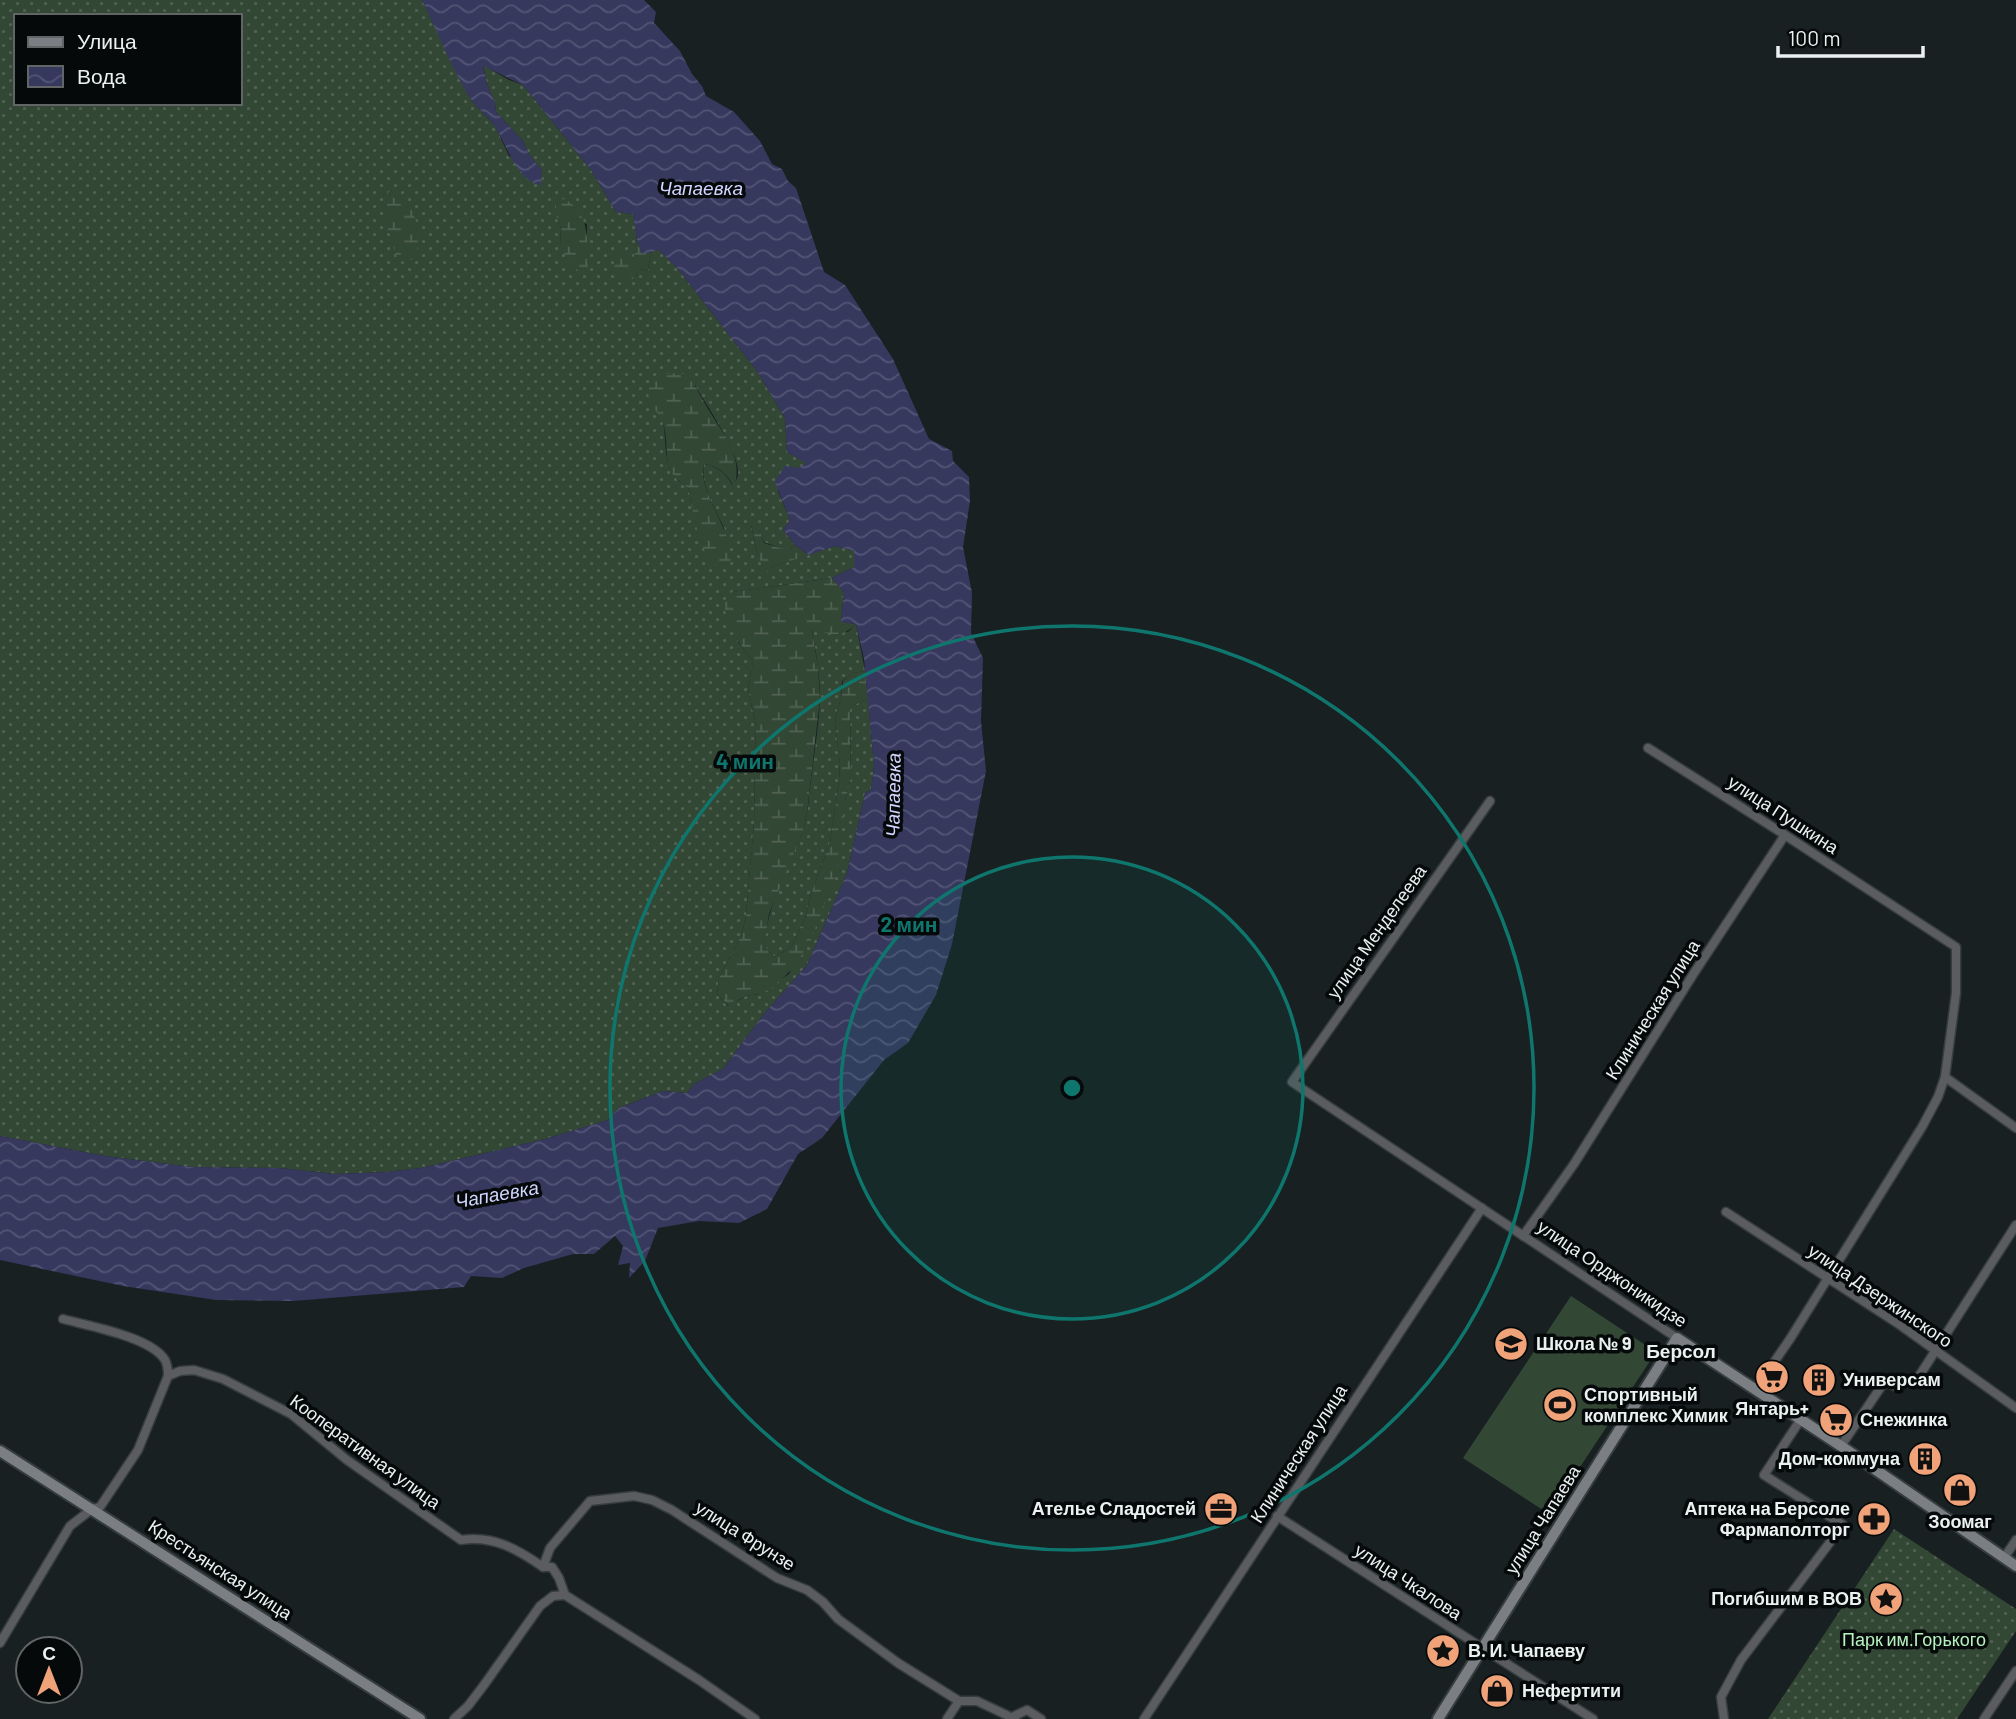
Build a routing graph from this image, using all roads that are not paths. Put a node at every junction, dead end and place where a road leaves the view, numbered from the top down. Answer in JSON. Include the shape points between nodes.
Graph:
{"nodes":[{"id":1,"x":1648,"y":748,"type":"dead end"},
{"id":2,"x":1490,"y":802,"type":"dead end"},
{"id":3,"x":1785,"y":835,"type":"junction"},
{"id":4,"x":1945,"y":1077,"type":"junction"},
{"id":5,"x":1292,"y":1082,"type":"joint"},
{"id":6,"x":2016,"y":1128,"type":"edge"},
{"id":7,"x":1482,"y":1208,"type":"junction"},
{"id":8,"x":1726,"y":1212,"type":"dead end"},
{"id":9,"x":2016,"y":1225,"type":"edge"},
{"id":10,"x":1523,"y":1236,"type":"junction"},
{"id":11,"x":1828,"y":1278,"type":"junction"},
{"id":12,"x":63,"y":1319,"type":"dead end"},
{"id":13,"x":1677,"y":1338,"type":"junction"},
{"id":14,"x":1935,"y":1351,"type":"junction"},
{"id":15,"x":168,"y":1376,"type":"junction"},
{"id":16,"x":1755,"y":1390,"type":"junction"},
{"id":17,"x":2016,"y":1408,"type":"edge"},
{"id":18,"x":1801,"y":1419,"type":"junction"},
{"id":19,"x":1842,"y":1446,"type":"junction"},
{"id":20,"x":0,"y":1451,"type":"edge"},
{"id":21,"x":92,"y":1509,"type":"junction"},
{"id":22,"x":1277,"y":1516,"type":"junction"},
{"id":23,"x":2016,"y":1540,"type":"edge"},
{"id":24,"x":2004,"y":1558,"type":"junction"},
{"id":25,"x":2016,"y":1566,"type":"edge"},
{"id":26,"x":544,"y":1567,"type":"junction"},
{"id":27,"x":565,"y":1595,"type":"junction"},
{"id":28,"x":0,"y":1643,"type":"edge"},
{"id":29,"x":1483,"y":1649,"type":"junction"},
{"id":30,"x":2016,"y":1671,"type":"edge"},
{"id":31,"x":959,"y":1701,"type":"junction"},
{"id":32,"x":1013,"y":1718,"type":"edge"},
{"id":33,"x":420,"y":1719,"type":"edge"},
{"id":34,"x":454,"y":1719,"type":"edge"},
{"id":35,"x":755,"y":1719,"type":"edge"},
{"id":36,"x":947,"y":1719,"type":"edge"},
{"id":37,"x":1041,"y":1719,"type":"edge"},
{"id":38,"x":1144,"y":1719,"type":"edge"},
{"id":39,"x":1438,"y":1719,"type":"edge"},
{"id":40,"x":1593,"y":1719,"type":"edge"},
{"id":41,"x":1724,"y":1719,"type":"edge"},
{"id":42,"x":1984,"y":1719,"type":"edge"}],
"edges":[{"from":1,"to":3,"type":"street","name":"улица Пушкина"},
{"from":2,"to":5,"type":"street","name":"улица Менделеева"},
{"from":3,"to":4,"type":"street","name":"улица Пушкина","via":[[1956,947],[1956,993]]},
{"from":3,"to":10,"type":"street","name":"Клиническая улица"},
{"from":4,"to":6,"type":"street"},
{"from":4,"to":11,"type":"street","via":[[1922,1127]]},
{"from":5,"to":7,"type":"street","name":"улица Орджоникидзе"},
{"from":7,"to":10,"type":"street","name":"улица Орджоникидзе"},
{"from":7,"to":22,"type":"street","name":"Клиническая улица"},
{"from":8,"to":11,"type":"street","name":"улица Дзержинского"},
{"from":9,"to":14,"type":"street"},
{"from":10,"to":13,"type":"street","name":"улица Орджоникидзе"},
{"from":11,"to":14,"type":"street","name":"улица Дзержинского"},
{"from":11,"to":16,"type":"street"},
{"from":12,"to":15,"type":"street","via":[[136,1339],[164,1357]]},
{"from":13,"to":16,"type":"street","name":"улица Орджоникидзе"},
{"from":13,"to":29,"type":"street","name":"улица Чапаева"},
{"from":14,"to":17,"type":"street","name":"улица Дзержинского"},
{"from":14,"to":19,"type":"street","via":[[1916,1381],[1894,1386],[1885,1381]]},
{"from":15,"to":21,"type":"street","via":[[138,1450],[100,1507]]},
{"from":15,"to":26,"type":"street","name":"Кооперативная улица","via":[[194,1370],[223,1378],[291,1414],[347,1460],[461,1540],[499,1542]]},
{"from":16,"to":18,"type":"street","name":"улица Орджоникидзе"},
{"from":18,"to":19,"type":"street","name":"улица Орджоникидзе"},
{"from":18,"to":41,"type":"street","via":[[1764,1475],[1843,1525],[1741,1660],[1721,1697]]},
{"from":19,"to":24,"type":"street","name":"улица Орджоникидзе"},
{"from":20,"to":21,"type":"street","name":"Крестьянская улица"},
{"from":21,"to":28,"type":"street","via":[[70,1526]]},
{"from":21,"to":33,"type":"street","name":"Крестьянская улица"},
{"from":22,"to":29,"type":"street","name":"улица Чкалова"},
{"from":22,"to":38,"type":"street","name":"Клиническая улица"},
{"from":23,"to":24,"type":"street"},
{"from":24,"to":25,"type":"street","name":"улица Орджоникидзе"},
{"from":26,"to":27,"type":"street","name":"Кооперативная улица","via":[[552,1567]]},
{"from":26,"to":31,"type":"street","name":"улица Фрунзе","via":[[550,1548],[590,1501],[634,1496],[652,1500],[777,1577],[807,1590],[898,1663]]},
{"from":27,"to":34,"type":"street","via":[[553,1596],[540,1606]]},
{"from":27,"to":35,"type":"street"},
{"from":29,"to":39,"type":"street","name":"улица Чапаева"},
{"from":29,"to":40,"type":"street","name":"улица Чкалова"},
{"from":30,"to":42,"type":"street"},
{"from":31,"to":32,"type":"street","name":"улица Фрунзе","via":[[977,1701]]},
{"from":31,"to":36,"type":"street"},
{"from":32,"to":37,"type":"street","via":[[1027,1710]]}]}
